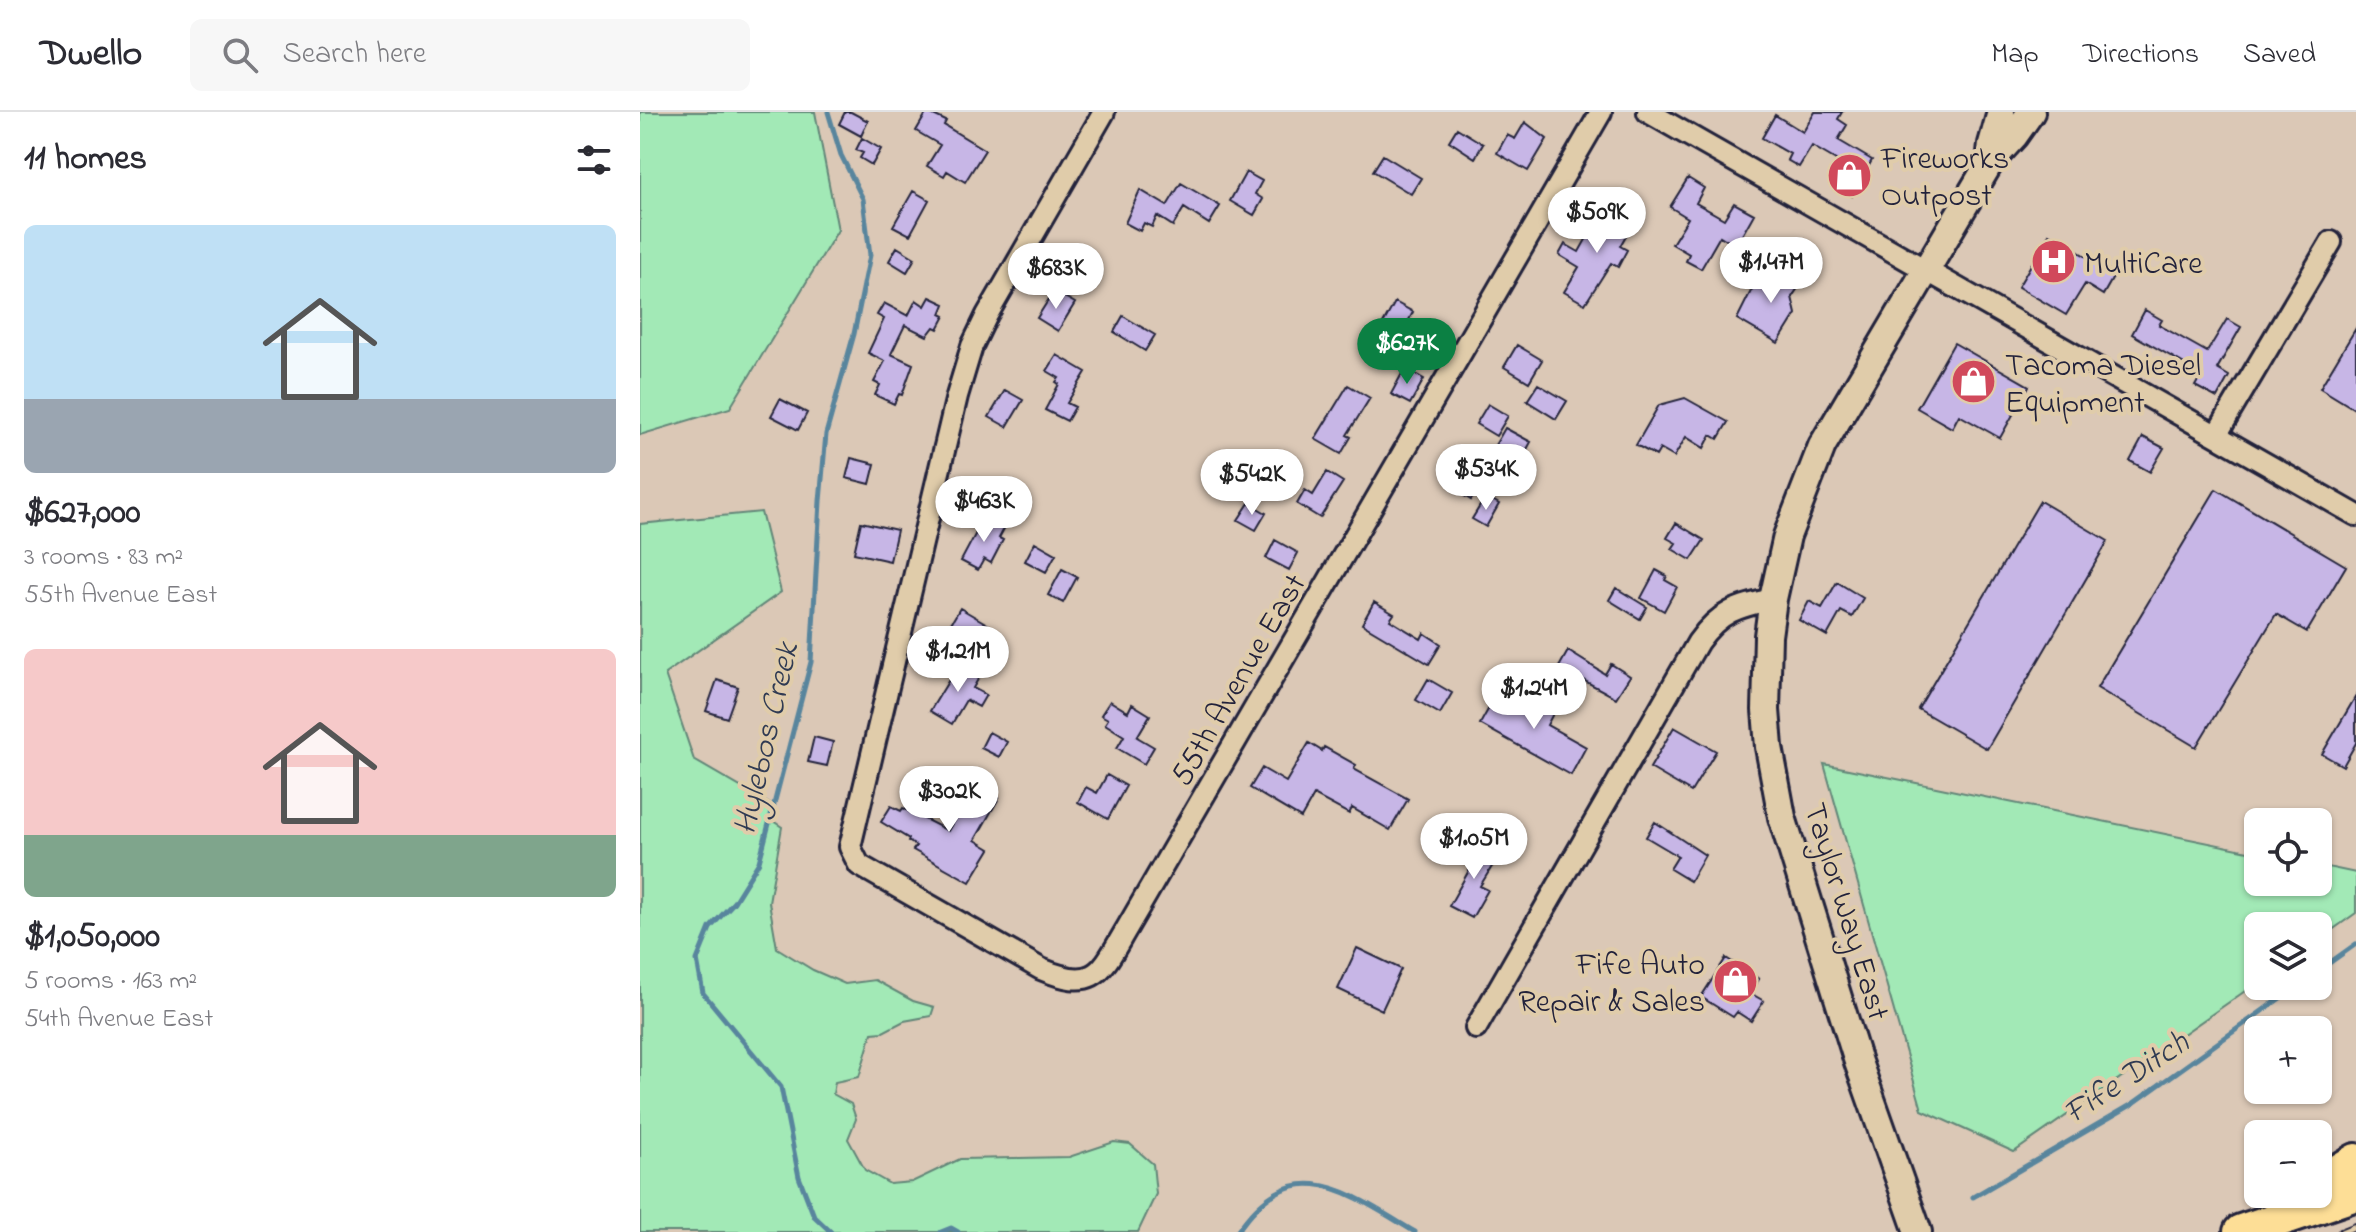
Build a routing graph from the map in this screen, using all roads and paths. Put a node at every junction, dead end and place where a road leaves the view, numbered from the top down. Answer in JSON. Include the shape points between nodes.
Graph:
{"nodes":[{"id":1,"x":1104,"y":112,"type":"edge"},
{"id":2,"x":1601,"y":112,"type":"edge"},
{"id":3,"x":1648,"y":112,"type":"edge"},
{"id":4,"x":2001,"y":112,"type":"edge"},
{"id":5,"x":2031,"y":112,"type":"edge"},
{"id":6,"x":1990,"y":162,"type":"junction"},
{"id":7,"x":2331,"y":242,"type":"dead end"},
{"id":8,"x":1925,"y":270,"type":"junction"},
{"id":9,"x":2217,"y":434,"type":"junction"},
{"id":10,"x":2356,"y":515,"type":"edge"},
{"id":11,"x":1773,"y":599,"type":"junction"},
{"id":12,"x":1476,"y":1028,"type":"dead end"},
{"id":13,"x":2356,"y":1161,"type":"edge"},
{"id":14,"x":2332,"y":1176,"type":"edge"},
{"id":15,"x":2356,"y":1193,"type":"edge"},
{"id":16,"x":2276,"y":1208,"type":"edge"},
{"id":17,"x":1918,"y":1232,"type":"edge"},
{"id":18,"x":2234,"y":1232,"type":"edge"},
{"id":19,"x":2241,"y":1232,"type":"edge"}],
"edges":[{"from":1,"to":2,"type":"street","name":"55th Avenue East","via":[[972,346],[850,847],[859,865],[1065,979],[1086,979],[1102,967],[1127,928]]},
{"from":3,"to":8,"type":"street"},
{"from":4,"to":6,"type":"main road"},
{"from":5,"to":6,"type":"main road"},
{"from":6,"to":8,"type":"main road","name":"Taylor Way East"},
{"from":7,"to":9,"type":"street"},
{"from":8,"to":9,"type":"street"},
{"from":8,"to":11,"type":"main road","name":"Taylor Way East","via":[[1822,446],[1794,515]]},
{"from":9,"to":10,"type":"street"},
{"from":11,"to":12,"type":"street","via":[[1728,612],[1707,630]]},
{"from":11,"to":17,"type":"main road","name":"Taylor Way East","via":[[1766,710],[1782,817]]},
{"from":13,"to":14,"type":"highway"},
{"from":15,"to":19,"type":"highway"},
{"from":16,"to":18,"type":"highway"}]}
